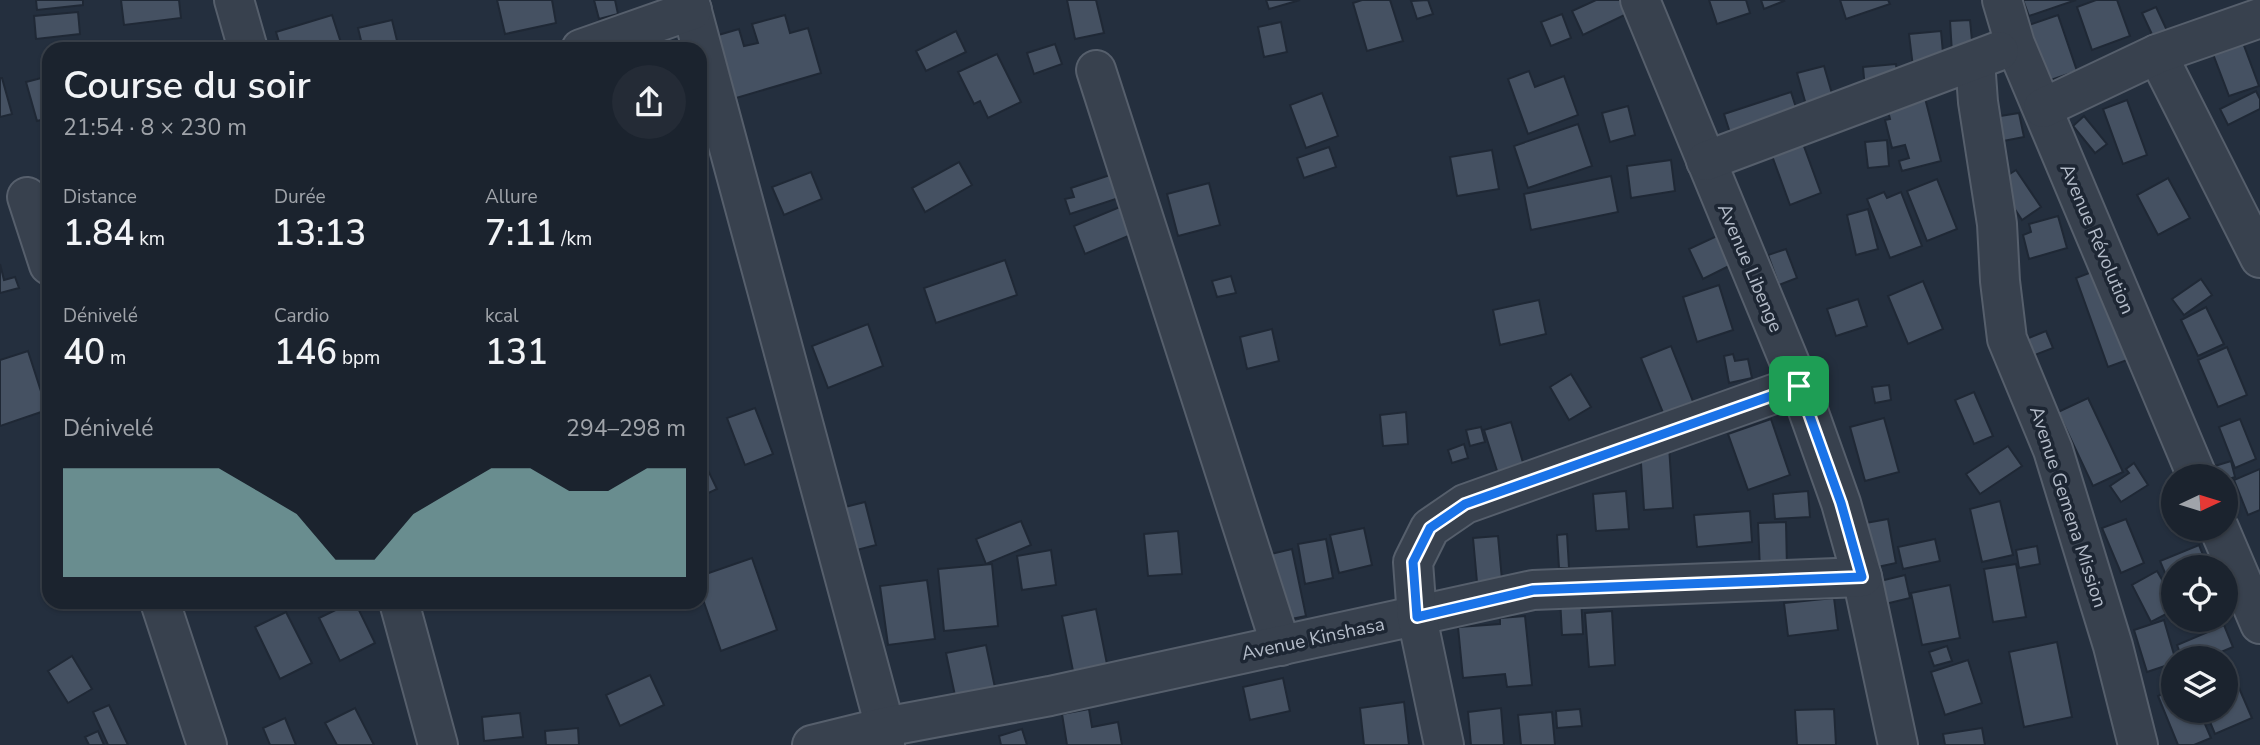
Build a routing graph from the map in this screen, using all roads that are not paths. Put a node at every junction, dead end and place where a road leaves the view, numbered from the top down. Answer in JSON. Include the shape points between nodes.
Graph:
{"nodes":[{"id":1,"x":234,"y":0,"type":"edge"},
{"id":2,"x":1640,"y":0,"type":"edge"},
{"id":3,"x":2001,"y":0,"type":"edge"},
{"id":4,"x":690,"y":5,"type":"edge"},
{"id":5,"x":2260,"y":18,"type":"edge"},
{"id":6,"x":246,"y":42,"type":"edge"},
{"id":7,"x":598,"y":42,"type":"edge"},
{"id":8,"x":700,"y":42,"type":"edge"},
{"id":9,"x":2015,"y":44,"type":"junction"},
{"id":10,"x":2157,"y":54,"type":"junction"},
{"id":11,"x":1975,"y":61,"type":"junction"},
{"id":12,"x":707,"y":69,"type":"edge"},
{"id":13,"x":1096,"y":70,"type":"dead end"},
{"id":14,"x":2043,"y":108,"type":"junction"},
{"id":15,"x":1706,"y":161,"type":"junction"},
{"id":16,"x":25,"y":197,"type":"edge"},
{"id":17,"x":42,"y":245,"type":"edge"},
{"id":18,"x":2260,"y":258,"type":"edge"},
{"id":19,"x":1799,"y":386,"type":"junction"},
{"id":20,"x":2192,"y":464,"type":"edge"},
{"id":21,"x":2225,"y":541,"type":"edge"},
{"id":22,"x":1862,"y":577,"type":"junction"},
{"id":23,"x":162,"y":609,"type":"edge"},
{"id":24,"x":401,"y":609,"type":"edge"},
{"id":25,"x":1417,"y":617,"type":"junction"},
{"id":26,"x":2260,"y":624,"type":"edge"},
{"id":27,"x":1282,"y":646,"type":"junction"},
{"id":28,"x":885,"y":736,"type":"edge"},
{"id":29,"x":207,"y":745,"type":"edge"},
{"id":30,"x":438,"y":745,"type":"edge"},
{"id":31,"x":812,"y":745,"type":"edge"},
{"id":32,"x":1444,"y":745,"type":"edge"},
{"id":33,"x":1898,"y":745,"type":"edge"},
{"id":34,"x":2138,"y":745,"type":"edge"}],
"edges":[{"from":1,"to":6,"type":"street"},
{"from":2,"to":15,"type":"street","name":"Avenue Libenge"},
{"from":3,"to":9,"type":"street","name":"Avenue Révolution"},
{"from":4,"to":7,"type":"street"},
{"from":4,"to":8,"type":"street"},
{"from":5,"to":10,"type":"street"},
{"from":9,"to":11,"type":"street"},
{"from":9,"to":14,"type":"street","name":"Avenue Révolution"},
{"from":10,"to":14,"type":"street"},
{"from":10,"to":18,"type":"street"},
{"from":11,"to":15,"type":"street"},
{"from":11,"to":34,"type":"street","name":"Avenue Gemena Mission","via":[[2007,340],[2053,450]]},
{"from":12,"to":28,"type":"street"},
{"from":13,"to":27,"type":"street"},
{"from":14,"to":20,"type":"street","name":"Avenue Révolution"},
{"from":15,"to":19,"type":"street","name":"Avenue Libenge"},
{"from":16,"to":17,"type":"street"},
{"from":19,"to":22,"type":"street","name":"Avenue Libenge"},
{"from":19,"to":25,"type":"street","via":[[1465,504],[1430,528],[1413,562]]},
{"from":21,"to":26,"type":"street"},
{"from":22,"to":25,"type":"street","name":"Avenue Kinshasa","via":[[1533,590]]},
{"from":22,"to":33,"type":"street","name":"Avenue Libenge"},
{"from":23,"to":29,"type":"street"},
{"from":24,"to":30,"type":"street"},
{"from":25,"to":27,"type":"street","name":"Avenue Kinshasa"},
{"from":25,"to":32,"type":"street"},
{"from":27,"to":28,"type":"street","name":"Avenue Kinshasa"},
{"from":28,"to":31,"type":"street","name":"Avenue Kinshasa"}]}
